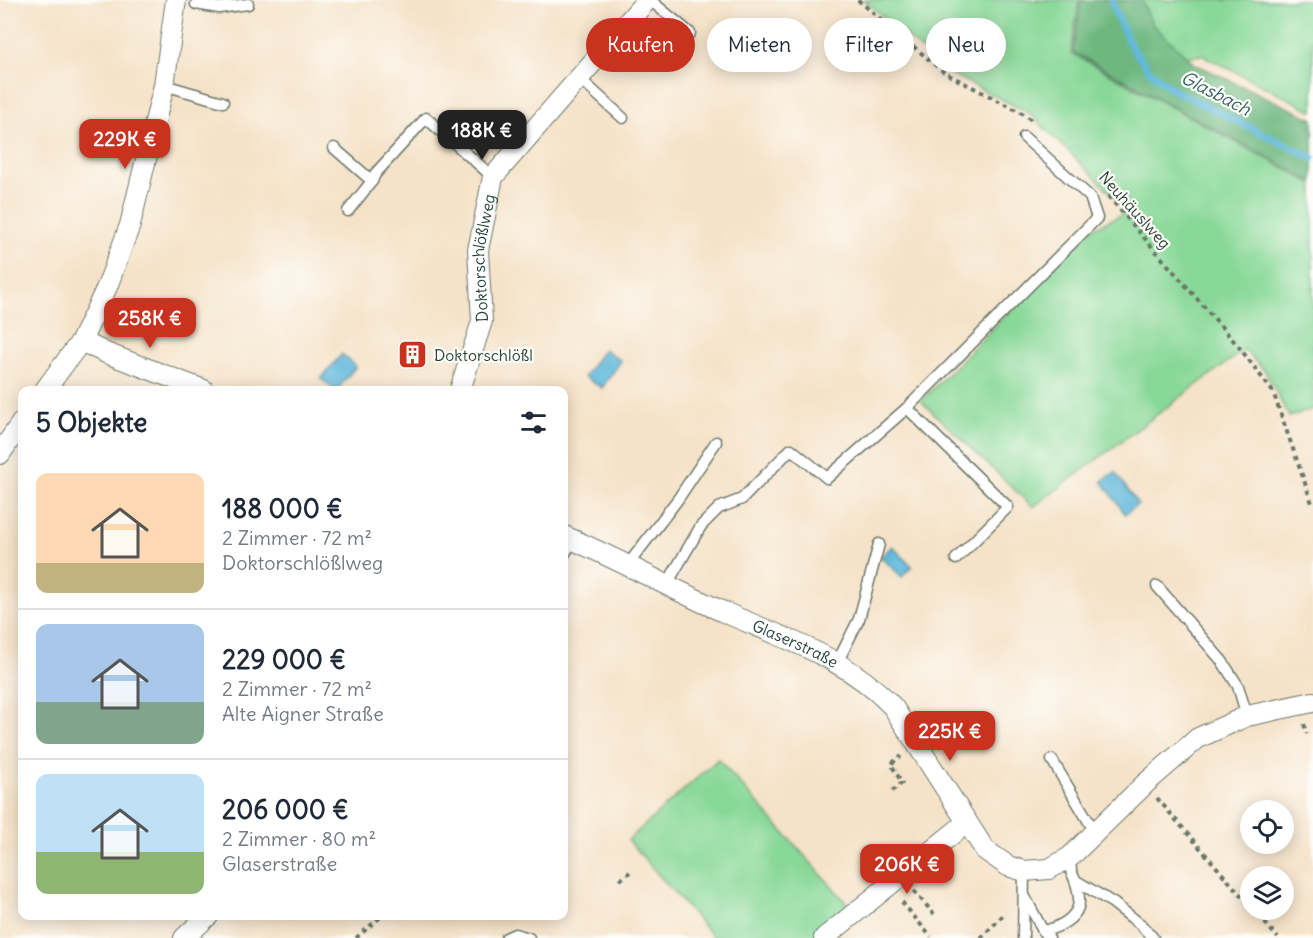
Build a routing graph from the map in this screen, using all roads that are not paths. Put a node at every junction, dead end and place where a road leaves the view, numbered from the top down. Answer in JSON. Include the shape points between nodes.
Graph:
{"nodes":[{"id":1,"x":210,"y":0,"type":"edge"},
{"id":2,"x":649,"y":0,"type":"edge"},
{"id":3,"x":182,"y":2,"type":"edge"},
{"id":4,"x":248,"y":4,"type":"dead end"},
{"id":5,"x":671,"y":18,"type":"edge"},
{"id":6,"x":579,"y":78,"type":"junction"},
{"id":7,"x":164,"y":85,"type":"junction"},
{"id":8,"x":223,"y":102,"type":"dead end"},
{"id":9,"x":623,"y":118,"type":"dead end"},
{"id":10,"x":1024,"y":137,"type":"dead end"},
{"id":11,"x":334,"y":148,"type":"dead end"},
{"id":12,"x":493,"y":177,"type":"junction"},
{"id":13,"x":372,"y":181,"type":"junction"},
{"id":14,"x":348,"y":211,"type":"dead end"},
{"id":15,"x":81,"y":341,"type":"junction"},
{"id":16,"x":48,"y":386,"type":"edge"},
{"id":17,"x":193,"y":386,"type":"edge"},
{"id":18,"x":461,"y":386,"type":"edge"},
{"id":19,"x":907,"y":408,"type":"junction"},
{"id":20,"x":18,"y":428,"type":"edge"},
{"id":21,"x":716,"y":442,"type":"dead end"},
{"id":22,"x":0,"y":454,"type":"edge"},
{"id":23,"x":568,"y":543,"type":"edge"},
{"id":24,"x":879,"y":544,"type":"dead end"},
{"id":25,"x":956,"y":559,"type":"dead end"},
{"id":26,"x":627,"y":566,"type":"junction"},
{"id":27,"x":667,"y":584,"type":"junction"},
{"id":28,"x":1157,"y":586,"type":"dead end"},
{"id":29,"x":837,"y":663,"type":"junction"},
{"id":30,"x":1313,"y":702,"type":"edge"},
{"id":31,"x":1247,"y":716,"type":"junction"},
{"id":32,"x":1052,"y":760,"type":"dead end"},
{"id":33,"x":966,"y":823,"type":"junction"},
{"id":34,"x":1095,"y":832,"type":"junction"},
{"id":35,"x":1070,"y":857,"type":"junction"},
{"id":36,"x":1024,"y":871,"type":"junction"},
{"id":37,"x":1075,"y":880,"type":"junction"},
{"id":38,"x":1024,"y":894,"type":"junction"},
{"id":39,"x":204,"y":920,"type":"edge"},
{"id":40,"x":1046,"y":935,"type":"edge"},
{"id":41,"x":184,"y":938,"type":"edge"},
{"id":42,"x":506,"y":938,"type":"edge"},
{"id":43,"x":529,"y":938,"type":"edge"},
{"id":44,"x":824,"y":938,"type":"edge"},
{"id":45,"x":1023,"y":938,"type":"edge"},
{"id":46,"x":1153,"y":938,"type":"edge"}],
"edges":[{"from":1,"to":3,"type":"lane"},
{"from":2,"to":5,"type":"lane"},
{"from":2,"to":6,"type":"street","name":"Doktorschlößlweg"},
{"from":3,"to":4,"type":"lane","via":[[219,8]]},
{"from":3,"to":7,"type":"street"},
{"from":6,"to":9,"type":"lane"},
{"from":6,"to":12,"type":"street","name":"Doktorschlößlweg"},
{"from":7,"to":8,"type":"lane"},
{"from":7,"to":15,"type":"street","via":[[130,225]]},
{"from":10,"to":19,"type":"lane","via":[[1090,197],[1097,218]]},
{"from":11,"to":13,"type":"lane"},
{"from":12,"to":13,"type":"lane","via":[[426,118]]},
{"from":12,"to":18,"type":"street","name":"Doktorschlößlweg","via":[[478,250],[482,321]]},
{"from":13,"to":14,"type":"lane"},
{"from":15,"to":16,"type":"street"},
{"from":15,"to":17,"type":"street"},
{"from":19,"to":25,"type":"lane","via":[[1008,507]]},
{"from":19,"to":27,"type":"lane","via":[[827,478],[791,449],[742,499],[719,508],[701,526]]},
{"from":20,"to":22,"type":"street"},
{"from":21,"to":26,"type":"lane"},
{"from":23,"to":26,"type":"street","name":"Glaserstraße"},
{"from":24,"to":29,"type":"lane","via":[[859,619]]},
{"from":26,"to":27,"type":"street","name":"Glaserstraße"},
{"from":27,"to":29,"type":"street","name":"Glaserstraße"},
{"from":28,"to":31,"type":"lane","via":[[1222,661],[1238,686]]},
{"from":29,"to":33,"type":"street","name":"Glaserstraße","via":[[893,707]]},
{"from":30,"to":31,"type":"street"},
{"from":31,"to":34,"type":"street","via":[[1198,738]]},
{"from":32,"to":34,"type":"lane"},
{"from":33,"to":36,"type":"street","name":"Glaserstraße","via":[[985,850],[1008,866]]},
{"from":33,"to":44,"type":"street"},
{"from":34,"to":35,"type":"street"},
{"from":35,"to":36,"type":"street","via":[[1049,868]]},
{"from":35,"to":37,"type":"lane"},
{"from":36,"to":38,"type":"lane"},
{"from":37,"to":40,"type":"lane","via":[[1080,902],[1072,916]]},
{"from":37,"to":46,"type":"lane","via":[[1113,903]]},
{"from":38,"to":40,"type":"lane"},
{"from":38,"to":45,"type":"lane"},
{"from":39,"to":41,"type":"street"},
{"from":42,"to":43,"type":"lane","via":[[515,934]]}]}
